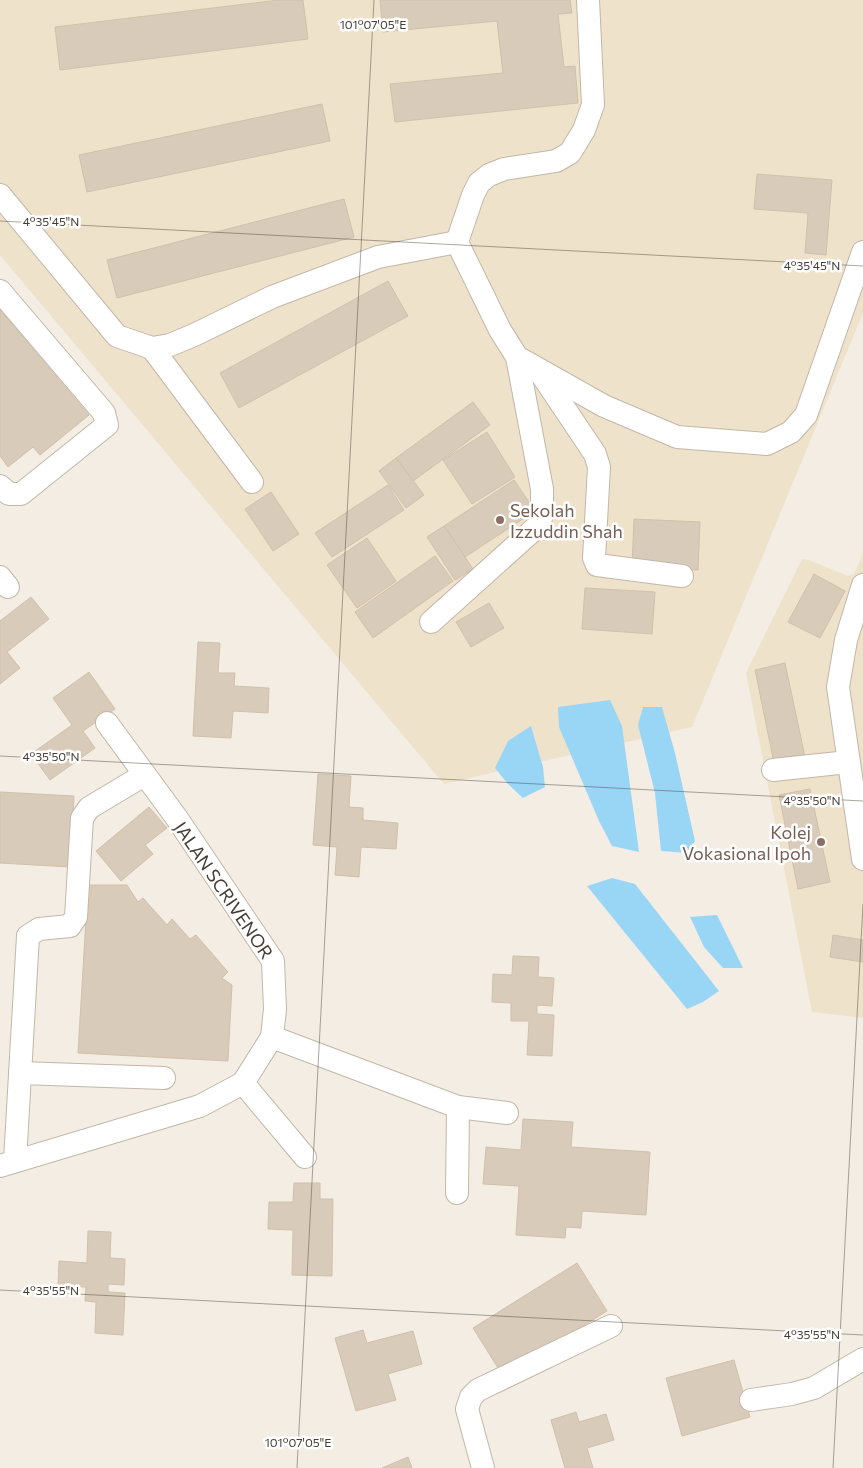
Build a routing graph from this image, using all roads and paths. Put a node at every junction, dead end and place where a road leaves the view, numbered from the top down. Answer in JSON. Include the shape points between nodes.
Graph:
{"nodes":[{"id":1,"x":588,"y":0,"type":"edge"},
{"id":2,"x":0,"y":195,"type":"edge"},
{"id":3,"x":457,"y":242,"type":"junction"},
{"id":4,"x":863,"y":252,"type":"edge"},
{"id":5,"x":0,"y":292,"type":"edge"},
{"id":6,"x":152,"y":348,"type":"junction"},
{"id":7,"x":517,"y":357,"type":"junction"},
{"id":8,"x":538,"y":369,"type":"junction"},
{"id":9,"x":252,"y":482,"type":"dead end"},
{"id":10,"x":0,"y":486,"type":"edge"},
{"id":11,"x":682,"y":576,"type":"dead end"},
{"id":12,"x":863,"y":585,"type":"edge"},
{"id":13,"x":431,"y":622,"type":"dead end"},
{"id":14,"x":107,"y":723,"type":"dead end"},
{"id":15,"x":856,"y":757,"type":"edge"},
{"id":16,"x":773,"y":770,"type":"dead end"},
{"id":17,"x":144,"y":775,"type":"junction"},
{"id":18,"x":863,"y":859,"type":"edge"},
{"id":19,"x":272,"y":1037,"type":"junction"},
{"id":20,"x":20,"y":1073,"type":"junction"},
{"id":21,"x":164,"y":1078,"type":"dead end"},
{"id":22,"x":243,"y":1083,"type":"junction"},
{"id":23,"x":9,"y":1107,"type":"edge"},
{"id":24,"x":458,"y":1107,"type":"junction"},
{"id":25,"x":508,"y":1113,"type":"dead end"},
{"id":26,"x":305,"y":1157,"type":"dead end"},
{"id":27,"x":7,"y":1164,"type":"edge"},
{"id":28,"x":456,"y":1193,"type":"dead end"},
{"id":29,"x":611,"y":1326,"type":"dead end"},
{"id":30,"x":863,"y":1358,"type":"edge"},
{"id":31,"x":751,"y":1400,"type":"dead end"},
{"id":32,"x":483,"y":1468,"type":"edge"}],
"edges":[{"from":1,"to":3,"type":"street","via":[[593,105],[584,130],[570,153],[556,161],[504,169],[479,183]]},
{"from":2,"to":6,"type":"street","via":[[117,336]]},
{"from":3,"to":6,"type":"street","via":[[378,257],[272,297],[170,345]]},
{"from":3,"to":7,"type":"street","via":[[500,330]]},
{"from":4,"to":8,"type":"street","via":[[806,415],[791,432],[767,444],[677,437],[604,406]]},
{"from":5,"to":10,"type":"street","via":[[104,413],[107,425],[21,494],[9,494]]},
{"from":6,"to":9,"type":"street"},
{"from":7,"to":8,"type":"street"},
{"from":7,"to":13,"type":"street","via":[[542,490],[540,524]]},
{"from":8,"to":11,"type":"street","via":[[595,454],[599,468],[594,558],[597,566]]},
{"from":12,"to":15,"type":"street","via":[[846,640],[838,687],[842,717]]},
{"from":14,"to":17,"type":"street","name":"JALAN SCRIVENOR"},
{"from":15,"to":16,"type":"street"},
{"from":15,"to":18,"type":"street"},
{"from":17,"to":19,"type":"street","name":"JALAN SCRIVENOR","via":[[273,961],[275,1009]]},
{"from":17,"to":20,"type":"street","via":[[89,808],[82,818],[76,917],[70,926],[39,929],[28,936]]},
{"from":19,"to":22,"type":"street","name":"JALAN SCRIVENOR"},
{"from":19,"to":24,"type":"street"},
{"from":20,"to":21,"type":"street"},
{"from":20,"to":23,"type":"street"},
{"from":22,"to":26,"type":"street"},
{"from":22,"to":27,"type":"street","name":"JALAN SCRIVENOR","via":[[200,1106]]},
{"from":23,"to":27,"type":"street"},
{"from":24,"to":25,"type":"street"},
{"from":24,"to":28,"type":"street"},
{"from":29,"to":32,"type":"street","via":[[478,1390],[471,1397],[467,1409]]},
{"from":30,"to":31,"type":"street","via":[[814,1388]]}]}
